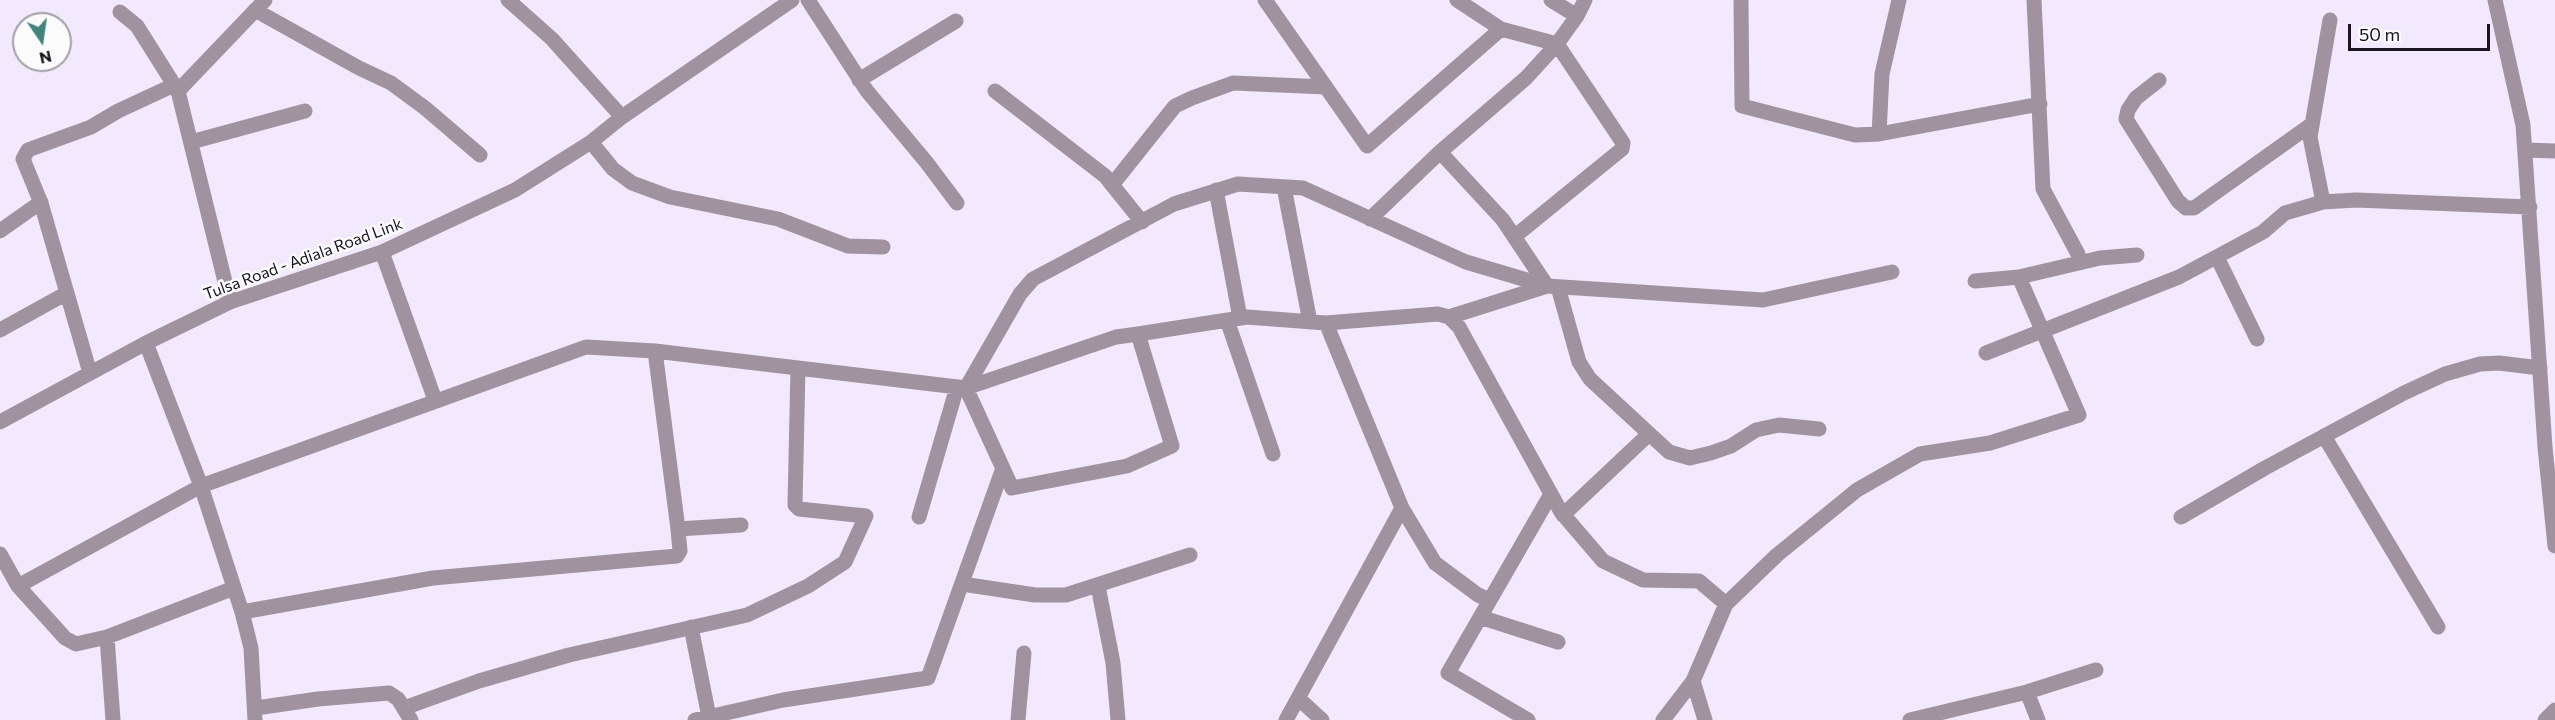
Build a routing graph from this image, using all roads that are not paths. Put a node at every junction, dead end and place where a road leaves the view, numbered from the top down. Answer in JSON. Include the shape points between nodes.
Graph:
{"nodes":[{"id":1,"x":508,"y":0,"type":"edge"},
{"id":2,"x":792,"y":0,"type":"edge"},
{"id":3,"x":808,"y":0,"type":"edge"},
{"id":4,"x":1265,"y":0,"type":"edge"},
{"id":5,"x":1457,"y":0,"type":"edge"},
{"id":6,"x":1551,"y":0,"type":"edge"},
{"id":7,"x":1585,"y":0,"type":"edge"},
{"id":8,"x":1741,"y":0,"type":"edge"},
{"id":9,"x":1899,"y":0,"type":"edge"},
{"id":10,"x":2034,"y":0,"type":"edge"},
{"id":11,"x":2495,"y":0,"type":"edge"},
{"id":12,"x":260,"y":5,"type":"edge"},
{"id":13,"x":120,"y":12,"type":"dead end"},
{"id":14,"x":1577,"y":16,"type":"junction"},
{"id":15,"x":956,"y":21,"type":"dead end"},
{"id":16,"x":2330,"y":21,"type":"dead end"},
{"id":17,"x":1501,"y":29,"type":"junction"},
{"id":18,"x":1557,"y":44,"type":"junction"},
{"id":19,"x":859,"y":80,"type":"junction"},
{"id":20,"x":2159,"y":80,"type":"dead end"},
{"id":21,"x":1326,"y":87,"type":"junction"},
{"id":22,"x":176,"y":88,"type":"junction"},
{"id":23,"x":995,"y":91,"type":"dead end"},
{"id":24,"x":2040,"y":104,"type":"junction"},
{"id":25,"x":305,"y":111,"type":"dead end"},
{"id":26,"x":622,"y":117,"type":"junction"},
{"id":27,"x":2312,"y":124,"type":"junction"},
{"id":28,"x":1879,"y":134,"type":"junction"},
{"id":29,"x":190,"y":142,"type":"junction"},
{"id":30,"x":591,"y":142,"type":"junction"},
{"id":31,"x":2526,"y":150,"type":"junction"},
{"id":32,"x":2555,"y":151,"type":"edge"},
{"id":33,"x":1440,"y":153,"type":"junction"},
{"id":34,"x":480,"y":155,"type":"dead end"},
{"id":35,"x":1112,"y":185,"type":"junction"},
{"id":36,"x":1284,"y":187,"type":"junction"},
{"id":37,"x":1216,"y":190,"type":"junction"},
{"id":38,"x":40,"y":202,"type":"junction"},
{"id":39,"x":2323,"y":202,"type":"junction"},
{"id":40,"x":957,"y":203,"type":"dead end"},
{"id":41,"x":2530,"y":207,"type":"junction"},
{"id":42,"x":1370,"y":219,"type":"junction"},
{"id":43,"x":1142,"y":222,"type":"junction"},
{"id":44,"x":0,"y":231,"type":"edge"},
{"id":45,"x":1514,"y":237,"type":"junction"},
{"id":46,"x":883,"y":248,"type":"dead end"},
{"id":47,"x":382,"y":252,"type":"junction"},
{"id":48,"x":2078,"y":254,"type":"dead end"},
{"id":49,"x":2137,"y":255,"type":"dead end"},
{"id":50,"x":2217,"y":257,"type":"junction"},
{"id":51,"x":1892,"y":272,"type":"dead end"},
{"id":52,"x":2019,"y":277,"type":"junction"},
{"id":53,"x":1975,"y":281,"type":"dead end"},
{"id":54,"x":1552,"y":286,"type":"junction"},
{"id":55,"x":67,"y":293,"type":"junction"},
{"id":56,"x":230,"y":302,"type":"junction"},
{"id":57,"x":1449,"y":317,"type":"junction"},
{"id":58,"x":1233,"y":319,"type":"junction"},
{"id":59,"x":1310,"y":322,"type":"junction"},
{"id":60,"x":1326,"y":323,"type":"junction"},
{"id":61,"x":0,"y":330,"type":"edge"},
{"id":62,"x":2042,"y":332,"type":"junction"},
{"id":63,"x":1138,"y":334,"type":"junction"},
{"id":64,"x":2257,"y":339,"type":"dead end"},
{"id":65,"x":146,"y":343,"type":"junction"},
{"id":66,"x":655,"y":351,"type":"junction"},
{"id":67,"x":1986,"y":353,"type":"dead end"},
{"id":68,"x":798,"y":368,"type":"junction"},
{"id":69,"x":2540,"y":368,"type":"junction"},
{"id":70,"x":90,"y":373,"type":"junction"},
{"id":71,"x":961,"y":387,"type":"junction"},
{"id":72,"x":435,"y":400,"type":"junction"},
{"id":73,"x":0,"y":422,"type":"edge"},
{"id":74,"x":1819,"y":429,"type":"dead end"},
{"id":75,"x":1649,"y":434,"type":"junction"},
{"id":76,"x":2324,"y":436,"type":"junction"},
{"id":77,"x":2550,"y":448,"type":"edge"},
{"id":78,"x":1273,"y":454,"type":"dead end"},
{"id":79,"x":1003,"y":468,"type":"junction"},
{"id":80,"x":201,"y":486,"type":"junction"},
{"id":81,"x":1551,"y":494,"type":"junction"},
{"id":82,"x":1402,"y":508,"type":"junction"},
{"id":83,"x":1563,"y":515,"type":"junction"},
{"id":84,"x":919,"y":517,"type":"dead end"},
{"id":85,"x":2181,"y":517,"type":"dead end"},
{"id":86,"x":741,"y":525,"type":"dead end"},
{"id":87,"x":678,"y":529,"type":"junction"},
{"id":88,"x":2555,"y":546,"type":"edge"},
{"id":89,"x":0,"y":554,"type":"edge"},
{"id":90,"x":1190,"y":555,"type":"dead end"},
{"id":91,"x":962,"y":584,"type":"junction"},
{"id":92,"x":18,"y":586,"type":"junction"},
{"id":93,"x":1098,"y":586,"type":"junction"},
{"id":94,"x":234,"y":588,"type":"junction"},
{"id":95,"x":1490,"y":600,"type":"junction"},
{"id":96,"x":1726,"y":603,"type":"junction"},
{"id":97,"x":242,"y":612,"type":"junction"},
{"id":98,"x":1480,"y":617,"type":"junction"},
{"id":99,"x":691,"y":627,"type":"junction"},
{"id":100,"x":2438,"y":627,"type":"dead end"},
{"id":101,"x":107,"y":638,"type":"junction"},
{"id":102,"x":1558,"y":642,"type":"dead end"},
{"id":103,"x":1024,"y":653,"type":"dead end"},
{"id":104,"x":2096,"y":670,"type":"dead end"},
{"id":105,"x":1693,"y":681,"type":"junction"},
{"id":106,"x":2027,"y":692,"type":"junction"},
{"id":107,"x":1298,"y":698,"type":"junction"},
{"id":108,"x":2555,"y":710,"type":"edge"},
{"id":109,"x":255,"y":714,"type":"edge"},
{"id":110,"x":407,"y":714,"type":"edge"},
{"id":111,"x":1503,"y":714,"type":"edge"},
{"id":112,"x":702,"y":718,"type":"edge"},
{"id":113,"x":113,"y":720,"type":"edge"},
{"id":114,"x":1018,"y":720,"type":"edge"},
{"id":115,"x":1118,"y":720,"type":"edge"},
{"id":116,"x":1286,"y":720,"type":"edge"},
{"id":117,"x":1322,"y":720,"type":"edge"},
{"id":118,"x":1528,"y":720,"type":"edge"},
{"id":119,"x":1664,"y":720,"type":"edge"},
{"id":120,"x":1705,"y":720,"type":"edge"},
{"id":121,"x":1910,"y":720,"type":"edge"},
{"id":122,"x":2038,"y":720,"type":"edge"},
{"id":123,"x":2545,"y":720,"type":"edge"}],
"edges":[{"from":1,"to":26,"type":"street","via":[[552,39]]},
{"from":2,"to":26,"type":"street","name":"Tulsa Road - Adiala Road Link"},
{"from":3,"to":19,"type":"street"},
{"from":4,"to":21,"type":"street"},
{"from":5,"to":17,"type":"street"},
{"from":6,"to":14,"type":"street"},
{"from":7,"to":14,"type":"street"},
{"from":8,"to":28,"type":"street","via":[[1743,106],[1855,135]]},
{"from":9,"to":28,"type":"street","via":[[1882,74]]},
{"from":10,"to":24,"type":"street"},
{"from":11,"to":31,"type":"street"},
{"from":12,"to":22,"type":"street"},
{"from":12,"to":34,"type":"street","via":[[359,69],[391,83]]},
{"from":13,"to":22,"type":"street","via":[[137,26]]},
{"from":14,"to":18,"type":"street"},
{"from":15,"to":19,"type":"street"},
{"from":16,"to":27,"type":"street"},
{"from":17,"to":18,"type":"street"},
{"from":17,"to":21,"type":"street","via":[[1368,147]]},
{"from":18,"to":33,"type":"street","via":[[1526,78]]},
{"from":18,"to":45,"type":"street","via":[[1623,143],[1622,149]]},
{"from":19,"to":40,"type":"street"},
{"from":20,"to":27,"type":"street","via":[[2136,98],[2126,119],[2186,208],[2194,208]]},
{"from":21,"to":35,"type":"street","via":[[1233,82],[1192,98],[1175,106]]},
{"from":22,"to":29,"type":"street"},
{"from":22,"to":38,"type":"street","via":[[118,111],[92,127],[28,150],[23,159]]},
{"from":23,"to":35,"type":"street"},
{"from":24,"to":28,"type":"street"},
{"from":24,"to":48,"type":"street","via":[[2043,189]]},
{"from":25,"to":29,"type":"street"},
{"from":26,"to":30,"type":"street","name":"Tulsa Road - Adiala Road Link"},
{"from":27,"to":39,"type":"street","via":[[2310,136]]},
{"from":29,"to":56,"type":"street"},
{"from":30,"to":46,"type":"street","via":[[613,169],[632,183],[670,197],[778,219],[848,246]]},
{"from":30,"to":47,"type":"street","name":"Tulsa Road - Adiala Road Link","via":[[515,190]]},
{"from":31,"to":32,"type":"street"},
{"from":31,"to":41,"type":"street"},
{"from":33,"to":42,"type":"street"},
{"from":33,"to":45,"type":"street"},
{"from":35,"to":43,"type":"street"},
{"from":36,"to":37,"type":"street","via":[[1238,184]]},
{"from":36,"to":42,"type":"street","via":[[1303,188]]},
{"from":36,"to":59,"type":"street"},
{"from":37,"to":43,"type":"street","via":[[1174,204]]},
{"from":37,"to":58,"type":"street"},
{"from":38,"to":44,"type":"street"},
{"from":38,"to":55,"type":"street"},
{"from":39,"to":41,"type":"street"},
{"from":39,"to":50,"type":"street","via":[[2285,213],[2263,232]]},
{"from":41,"to":69,"type":"street"},
{"from":42,"to":54,"type":"street","via":[[1466,262]]},
{"from":43,"to":71,"type":"street","via":[[1033,279]]},
{"from":45,"to":54,"type":"street"},
{"from":47,"to":56,"type":"street","name":"Tulsa Road - Adiala Road Link"},
{"from":47,"to":72,"type":"street"},
{"from":49,"to":52,"type":"street","via":[[2100,258]]},
{"from":50,"to":62,"type":"street","via":[[2179,277]]},
{"from":50,"to":64,"type":"street"},
{"from":51,"to":54,"type":"street","via":[[1763,300]]},
{"from":52,"to":53,"type":"street"},
{"from":52,"to":62,"type":"street"},
{"from":54,"to":57,"type":"street"},
{"from":54,"to":75,"type":"street","via":[[1579,362],[1590,379]]},
{"from":55,"to":61,"type":"street"},
{"from":55,"to":70,"type":"street"},
{"from":56,"to":65,"type":"street","name":"Tulsa Road - Adiala Road Link"},
{"from":57,"to":60,"type":"street","via":[[1438,314]]},
{"from":57,"to":81,"type":"street","via":[[1459,327]]},
{"from":58,"to":59,"type":"street"},
{"from":58,"to":63,"type":"street"},
{"from":58,"to":78,"type":"street"},
{"from":59,"to":60,"type":"street"},
{"from":60,"to":82,"type":"street"},
{"from":62,"to":67,"type":"street"},
{"from":62,"to":96,"type":"street","via":[[2079,415],[1990,443],[1920,454],[1857,490],[1777,555]]},
{"from":63,"to":71,"type":"street","via":[[1116,337]]},
{"from":63,"to":79,"type":"street","via":[[1172,446],[1127,466],[1012,488]]},
{"from":65,"to":70,"type":"street","name":"Tulsa Road - Adiala Road Link"},
{"from":65,"to":80,"type":"street"},
{"from":66,"to":68,"type":"street"},
{"from":66,"to":72,"type":"street","via":[[586,347]]},
{"from":66,"to":87,"type":"street"},
{"from":68,"to":71,"type":"street"},
{"from":68,"to":99,"type":"street","via":[[795,505],[798,509],[866,516],[844,562],[808,586],[747,615]]},
{"from":69,"to":76,"type":"street","via":[[2480,364],[2445,374]]},
{"from":69,"to":77,"type":"street"},
{"from":70,"to":73,"type":"street","name":"Tulsa Road - Adiala Road Link"},
{"from":71,"to":79,"type":"street"},
{"from":71,"to":84,"type":"street"},
{"from":72,"to":80,"type":"street"},
{"from":74,"to":75,"type":"street","via":[[1779,425],[1756,430],[1731,446],[1690,458],[1669,452]]},
{"from":75,"to":83,"type":"street"},
{"from":76,"to":85,"type":"street"},
{"from":76,"to":100,"type":"street"},
{"from":77,"to":88,"type":"street"},
{"from":79,"to":91,"type":"street"},
{"from":80,"to":92,"type":"street"},
{"from":80,"to":94,"type":"street"},
{"from":81,"to":83,"type":"street"},
{"from":81,"to":95,"type":"street"},
{"from":82,"to":95,"type":"street","via":[[1435,562]]},
{"from":82,"to":107,"type":"street"},
{"from":83,"to":96,"type":"street","via":[[1603,561],[1643,580],[1699,581]]},
{"from":86,"to":87,"type":"street"},
{"from":87,"to":97,"type":"street","via":[[680,551],[675,557],[433,578]]},
{"from":89,"to":92,"type":"street"},
{"from":90,"to":93,"type":"street"},
{"from":91,"to":93,"type":"street","via":[[1045,595],[1066,595]]},
{"from":91,"to":112,"type":"street","via":[[928,678],[783,700]]},
{"from":92,"to":101,"type":"street","via":[[70,641],[76,644]]},
{"from":93,"to":115,"type":"street","via":[[1113,663]]},
{"from":94,"to":97,"type":"street"},
{"from":94,"to":101,"type":"street"},
{"from":95,"to":98,"type":"street"},
{"from":96,"to":105,"type":"street"},
{"from":97,"to":109,"type":"street","via":[[251,648]]},
{"from":98,"to":102,"type":"street"},
{"from":98,"to":111,"type":"street","via":[[1448,673]]},
{"from":99,"to":110,"type":"street","via":[[479,681]]},
{"from":99,"to":112,"type":"street"},
{"from":101,"to":113,"type":"street"},
{"from":103,"to":114,"type":"street"},
{"from":104,"to":106,"type":"street"},
{"from":105,"to":119,"type":"street"},
{"from":105,"to":120,"type":"street"},
{"from":106,"to":121,"type":"street"},
{"from":106,"to":122,"type":"street"},
{"from":107,"to":116,"type":"street"},
{"from":107,"to":117,"type":"street"},
{"from":108,"to":123,"type":"street"},
{"from":109,"to":110,"type":"street","via":[[318,699],[389,693]]},
{"from":111,"to":118,"type":"street"}]}
